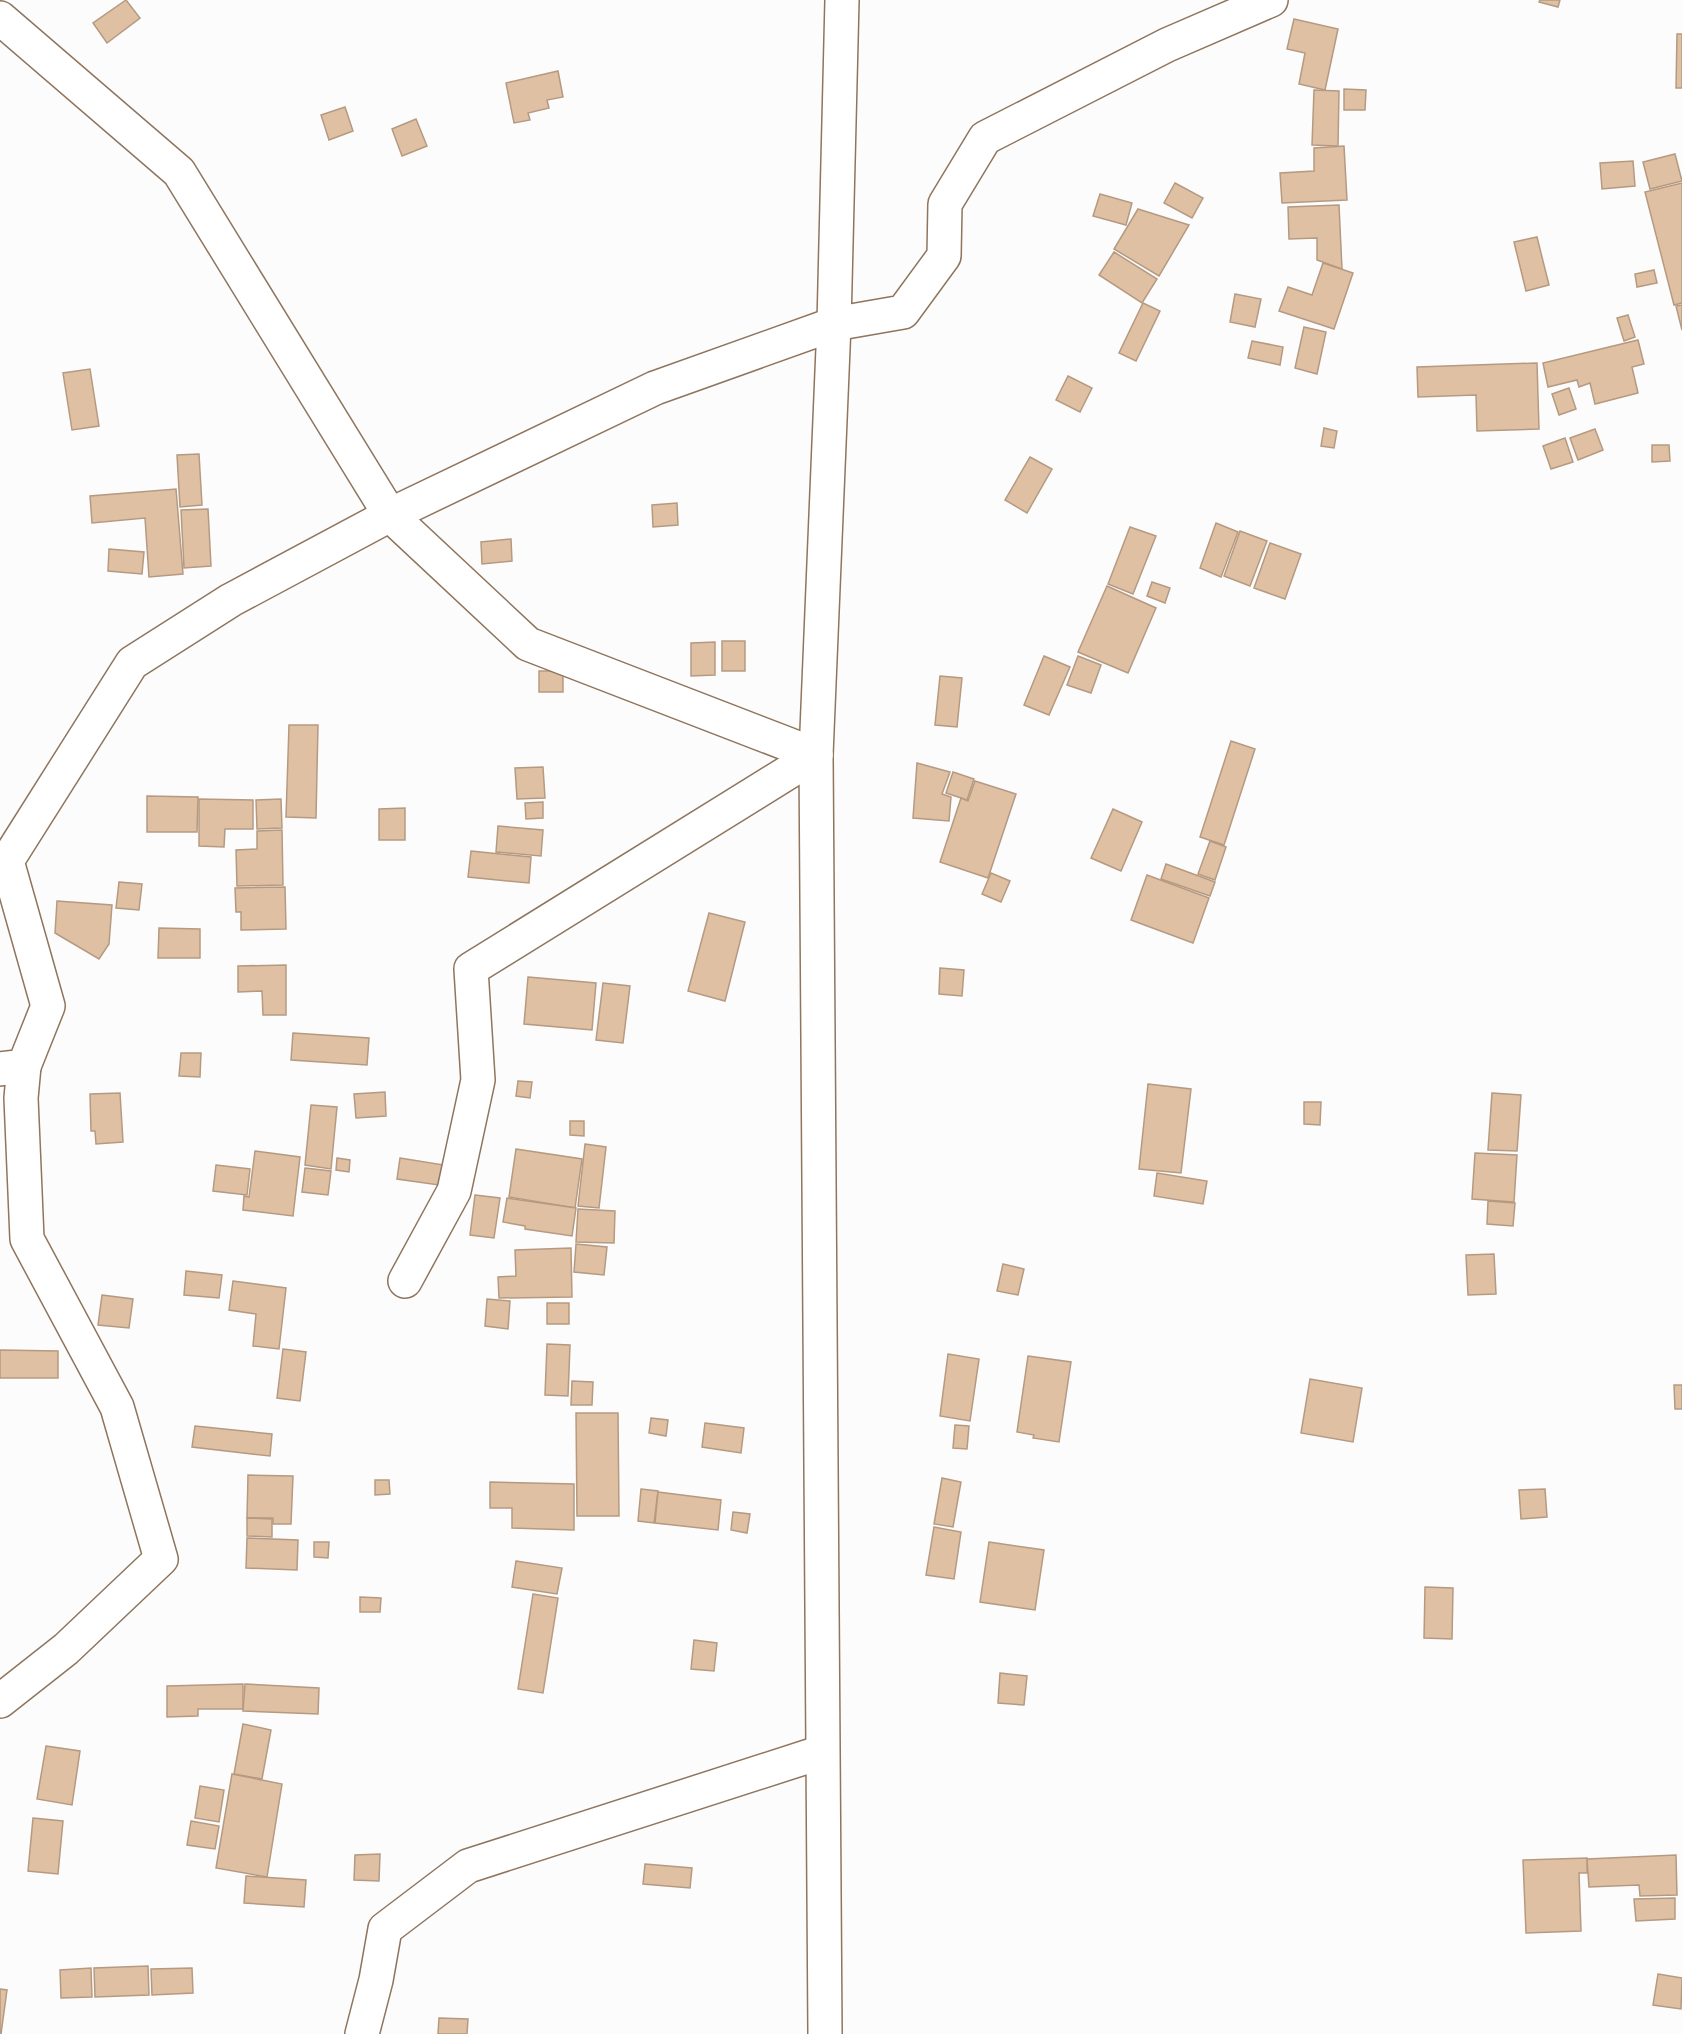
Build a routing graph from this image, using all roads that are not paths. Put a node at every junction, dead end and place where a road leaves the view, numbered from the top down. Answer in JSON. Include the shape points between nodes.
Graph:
{"nodes":[{"id":1,"x":842,"y":0,"type":"edge"},
{"id":2,"x":1271,"y":0,"type":"edge"},
{"id":3,"x":0,"y":18,"type":"edge"},
{"id":4,"x":834,"y":324,"type":"junction"},
{"id":5,"x":390,"y":515,"type":"junction"},
{"id":6,"x":816,"y":755,"type":"junction"},
{"id":7,"x":12,"y":1068,"type":"edge"},
{"id":8,"x":405,"y":1281,"type":"dead end"},
{"id":9,"x":0,"y":1701,"type":"edge"},
{"id":10,"x":822,"y":1752,"type":"junction"},
{"id":11,"x":362,"y":2034,"type":"edge"},
{"id":12,"x":825,"y":2034,"type":"edge"}],
"edges":[{"from":1,"to":4,"type":"street"},
{"from":2,"to":4,"type":"street","via":[[1167,45],[985,138],[945,204],[944,256],[903,312]]},
{"from":3,"to":5,"type":"street","via":[[179,172]]},
{"from":4,"to":5,"type":"street","via":[[655,388]]},
{"from":4,"to":6,"type":"street"},
{"from":5,"to":6,"type":"street","via":[[528,644]]},
{"from":5,"to":7,"type":"street","via":[[231,600],[132,663],[8,861],[48,1006]]},
{"from":6,"to":8,"type":"street","via":[[471,969],[478,1080],[454,1191]]},
{"from":6,"to":10,"type":"street"},
{"from":7,"to":9,"type":"street","via":[[21,1098],[27,1239],[117,1407],[160,1559],[66,1649]]},
{"from":10,"to":11,"type":"street","via":[[468,1866],[385,1929]]},
{"from":10,"to":12,"type":"street"}]}
